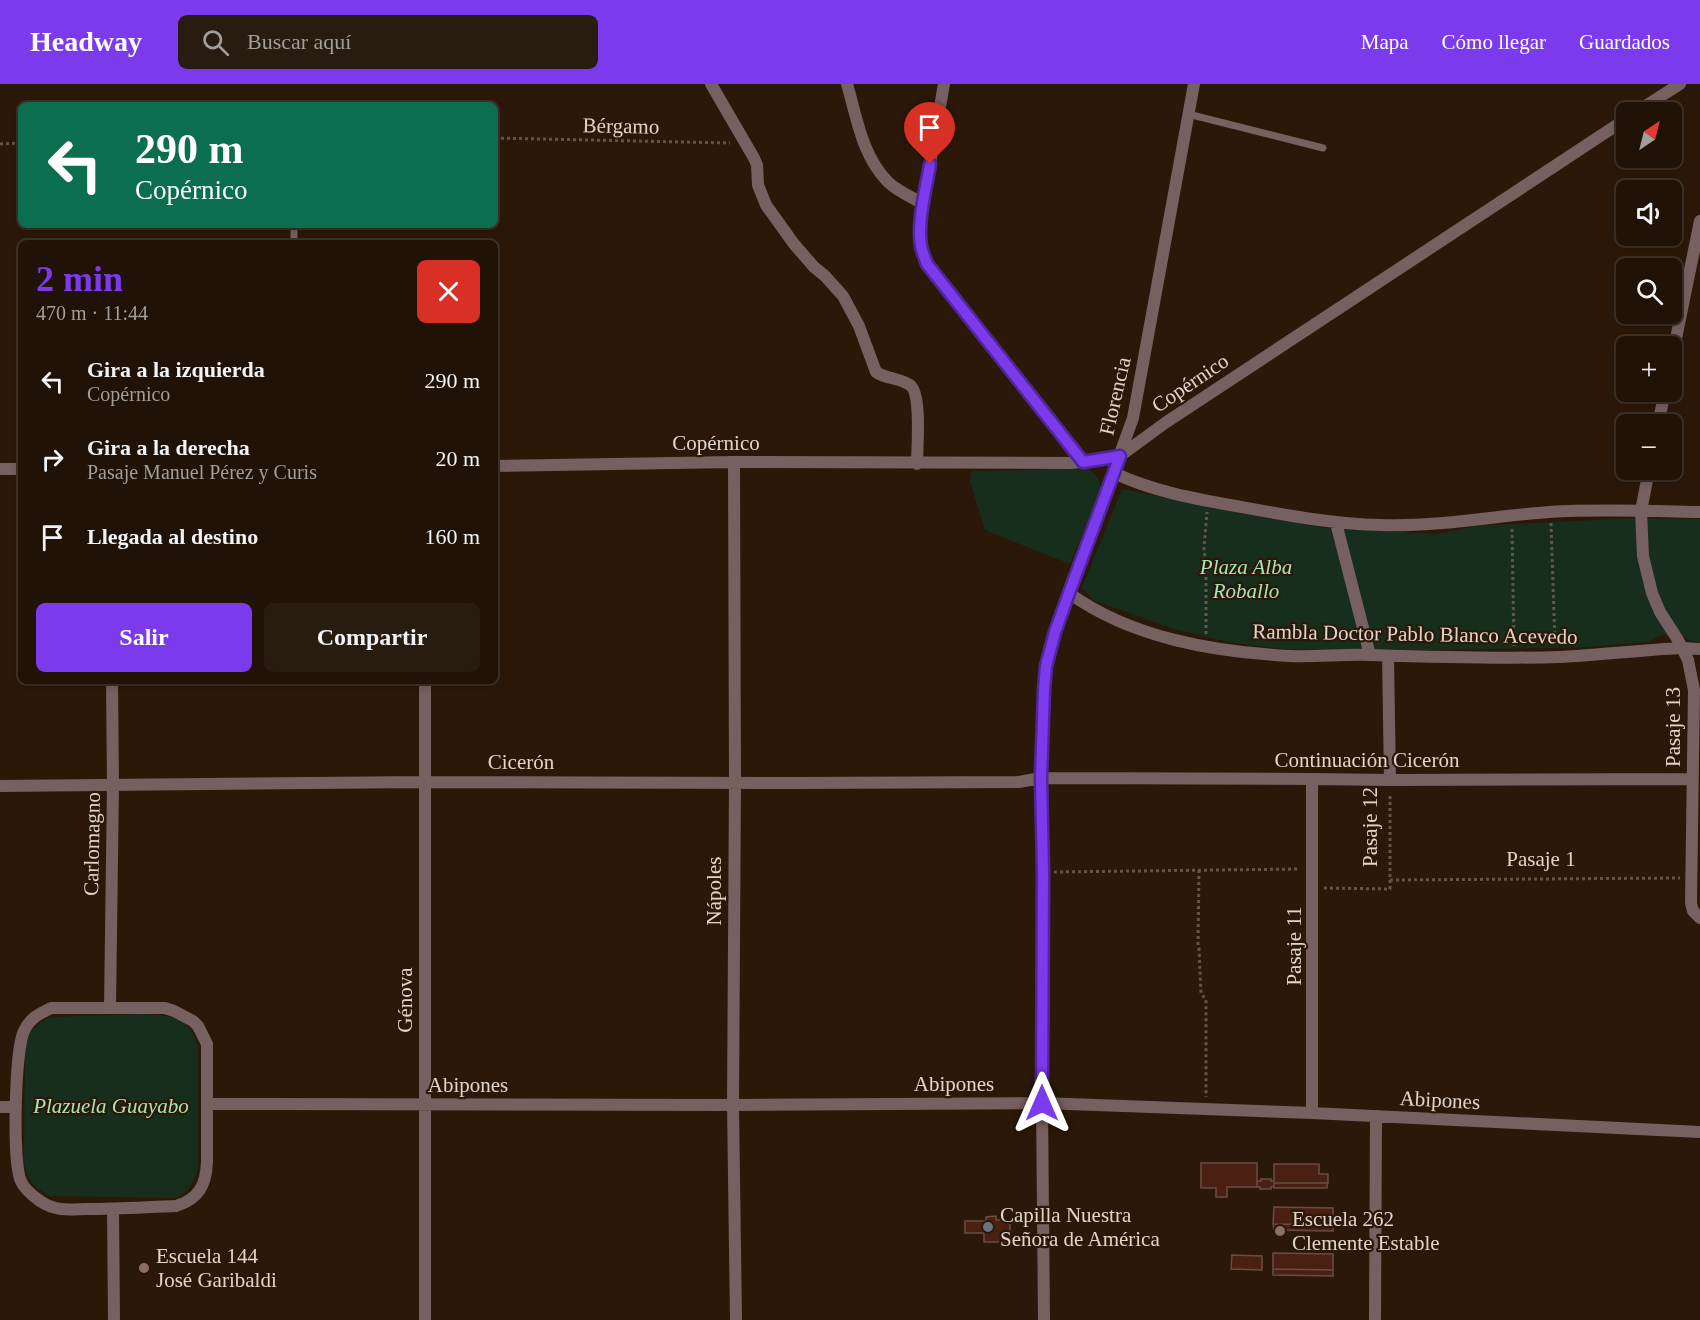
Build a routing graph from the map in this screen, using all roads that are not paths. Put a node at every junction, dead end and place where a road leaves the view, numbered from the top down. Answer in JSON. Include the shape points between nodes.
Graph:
{"nodes":[{"id":1,"x":711,"y":84,"type":"edge"},
{"id":2,"x":847,"y":84,"type":"edge"},
{"id":3,"x":944,"y":84,"type":"edge"},
{"id":4,"x":1194,"y":84,"type":"edge"},
{"id":5,"x":1680,"y":84,"type":"edge"},
{"id":6,"x":1652,"y":102,"type":"edge"},
{"id":7,"x":1188,"y":114,"type":"junction"},
{"id":8,"x":1616,"y":126,"type":"edge"},
{"id":9,"x":1323,"y":148,"type":"dead end"},
{"id":10,"x":923,"y":204,"type":"junction"},
{"id":11,"x":1700,"y":221,"type":"edge"},
{"id":12,"x":1677,"y":336,"type":"edge"},
{"id":13,"x":1120,"y":456,"type":"junction"},
{"id":14,"x":734,"y":462,"type":"junction"},
{"id":15,"x":1083,"y":462,"type":"junction"},
{"id":16,"x":917,"y":464,"type":"junction"},
{"id":17,"x":498,"y":466,"type":"edge"},
{"id":18,"x":0,"y":469,"type":"edge"},
{"id":19,"x":18,"y":469,"type":"edge"},
{"id":20,"x":1114,"y":473,"type":"junction"},
{"id":21,"x":1647,"y":480,"type":"edge"},
{"id":22,"x":1641,"y":511,"type":"junction"},
{"id":23,"x":1700,"y":512,"type":"edge"},
{"id":24,"x":1336,"y":523,"type":"junction"},
{"id":25,"x":1069,"y":593,"type":"junction"},
{"id":26,"x":1682,"y":648,"type":"junction"},
{"id":27,"x":1700,"y":649,"type":"edge"},
{"id":28,"x":1370,"y":655,"type":"junction"},
{"id":29,"x":1388,"y":656,"type":"junction"},
{"id":30,"x":112,"y":684,"type":"edge"},
{"id":31,"x":425,"y":684,"type":"edge"},
{"id":32,"x":1041,"y":778,"type":"junction"},
{"id":33,"x":1692,"y":778,"type":"junction"},
{"id":34,"x":1312,"y":779,"type":"junction"},
{"id":35,"x":1390,"y":780,"type":"junction"},
{"id":36,"x":425,"y":782,"type":"junction"},
{"id":37,"x":735,"y":783,"type":"junction"},
{"id":38,"x":113,"y":785,"type":"junction"},
{"id":39,"x":0,"y":786,"type":"edge"},
{"id":40,"x":1698,"y":917,"type":"edge"},
{"id":41,"x":110,"y":1008,"type":"junction"},
{"id":42,"x":1042,"y":1103,"type":"junction"},
{"id":43,"x":207,"y":1104,"type":"junction"},
{"id":44,"x":424,"y":1105,"type":"junction"},
{"id":45,"x":733,"y":1105,"type":"junction"},
{"id":46,"x":0,"y":1107,"type":"edge"},
{"id":47,"x":16,"y":1107,"type":"junction"},
{"id":48,"x":1312,"y":1113,"type":"junction"},
{"id":49,"x":1376,"y":1116,"type":"junction"},
{"id":50,"x":1700,"y":1132,"type":"edge"},
{"id":51,"x":113,"y":1209,"type":"junction"},
{"id":52,"x":114,"y":1320,"type":"edge"},
{"id":53,"x":425,"y":1320,"type":"edge"},
{"id":54,"x":736,"y":1320,"type":"edge"},
{"id":55,"x":1044,"y":1320,"type":"edge"},
{"id":56,"x":1376,"y":1320,"type":"edge"}],
"edges":[{"from":1,"to":16,"type":"street","via":[[757,165],[758,185],[766,204],[794,244],[843,296],[876,372],[914,389],[918,410]]},
{"from":2,"to":10,"type":"street","via":[[872,163],[890,183]]},
{"from":3,"to":10,"type":"street"},
{"from":4,"to":7,"type":"street","name":"Florencia"},
{"from":5,"to":6,"type":"street"},
{"from":7,"to":9,"type":"lane"},
{"from":7,"to":13,"type":"street","name":"Florencia","via":[[1133,418]]},
{"from":8,"to":13,"type":"street","name":"Copérnico"},
{"from":10,"to":15,"type":"street","via":[[920,237],[927,264]]},
{"from":11,"to":12,"type":"street"},
{"from":13,"to":15,"type":"street","name":"Copérnico"},
{"from":13,"to":20,"type":"street","name":"Florencia"},
{"from":14,"to":16,"type":"street","name":"Copérnico"},
{"from":14,"to":17,"type":"street","name":"Copérnico"},
{"from":14,"to":37,"type":"street","name":"Nápoles"},
{"from":15,"to":16,"type":"street","name":"Copérnico"},
{"from":18,"to":19,"type":"street"},
{"from":20,"to":24,"type":"street","via":[[1152,488],[1208,501]]},
{"from":20,"to":25,"type":"street","name":"Florencia"},
{"from":21,"to":22,"type":"street","name":"Pasaje 13"},
{"from":22,"to":23,"type":"street"},
{"from":22,"to":24,"type":"street","via":[[1550,512],[1465,522]]},
{"from":22,"to":26,"type":"street","name":"Pasaje 13","via":[[1643,556],[1652,593]]},
{"from":24,"to":28,"type":"street"},
{"from":25,"to":28,"type":"street","name":"Rambla Doctor Pablo Blanco Acevedo","via":[[1114,620],[1205,646],[1291,656]]},
{"from":25,"to":32,"type":"street","name":"Florencia","via":[[1046,666]]},
{"from":26,"to":27,"type":"street","name":"Rambla Doctor Pablo Blanco Acevedo"},
{"from":26,"to":29,"type":"street","name":"Rambla Doctor Pablo Blanco Acevedo","via":[[1556,657]]},
{"from":26,"to":33,"type":"street","name":"Pasaje 13","via":[[1694,690]]},
{"from":28,"to":29,"type":"street","name":"Rambla Doctor Pablo Blanco Acevedo"},
{"from":29,"to":35,"type":"street","name":"Pasaje 12"},
{"from":30,"to":38,"type":"street","name":"Carlomagno"},
{"from":31,"to":36,"type":"street","name":"Génova"},
{"from":32,"to":34,"type":"street","name":"Continuación Cicerón"},
{"from":32,"to":37,"type":"street","name":"Cicerón","via":[[1019,782]]},
{"from":32,"to":42,"type":"street","name":"Florencia"},
{"from":33,"to":35,"type":"street","name":"Continuación Cicerón"},
{"from":33,"to":40,"type":"street","name":"Pasaje 13","via":[[1691,903]]},
{"from":34,"to":35,"type":"street","name":"Continuación Cicerón"},
{"from":34,"to":48,"type":"street","name":"Pasaje 11"},
{"from":36,"to":37,"type":"street","name":"Cicerón"},
{"from":36,"to":38,"type":"street","name":"Cicerón"},
{"from":36,"to":44,"type":"street","name":"Génova"},
{"from":37,"to":45,"type":"street","name":"Nápoles"},
{"from":38,"to":39,"type":"street","name":"Cicerón"},
{"from":38,"to":41,"type":"street","name":"Carlomagno"},
{"from":41,"to":43,"type":"street","via":[[165,1008],[193,1021],[207,1044]]},
{"from":41,"to":47,"type":"street","via":[[51,1008],[32,1019],[20,1041]]},
{"from":42,"to":45,"type":"street","name":"Abipones"},
{"from":42,"to":48,"type":"street","name":"Abipones"},
{"from":42,"to":55,"type":"street","name":"Florencia"},
{"from":43,"to":44,"type":"street","name":"Abipones"},
{"from":43,"to":51,"type":"street","via":[[206,1174],[195,1196],[176,1206]]},
{"from":44,"to":45,"type":"street","name":"Abipones"},
{"from":44,"to":53,"type":"street","name":"Génova"},
{"from":45,"to":54,"type":"street","name":"Nápoles"},
{"from":46,"to":47,"type":"street"},
{"from":47,"to":51,"type":"street","via":[[17,1163],[20,1180],[30,1193],[49,1206],[62,1209]]},
{"from":48,"to":49,"type":"street","name":"Abipones"},
{"from":49,"to":50,"type":"street","name":"Abipones"},
{"from":49,"to":56,"type":"street"},
{"from":51,"to":52,"type":"street"}]}
